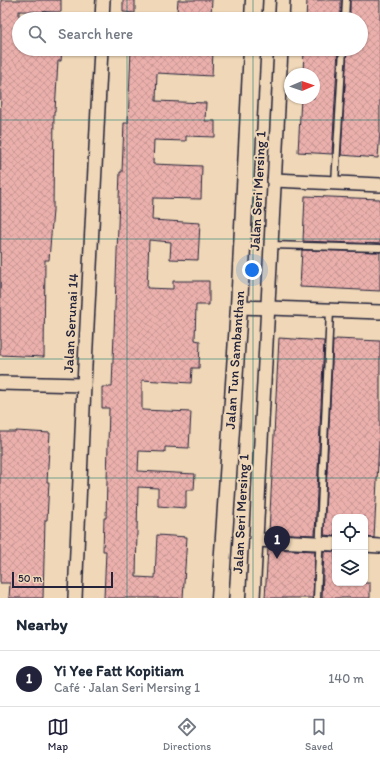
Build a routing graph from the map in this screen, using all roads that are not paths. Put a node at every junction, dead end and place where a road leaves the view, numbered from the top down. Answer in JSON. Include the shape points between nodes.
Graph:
{"nodes":[{"id":1,"x":103,"y":0,"type":"edge"},
{"id":2,"x":254,"y":0,"type":"edge"},
{"id":3,"x":283,"y":0,"type":"edge"},
{"id":4,"x":346,"y":0,"type":"edge"},
{"id":5,"x":102,"y":12,"type":"edge"},
{"id":6,"x":253,"y":12,"type":"edge"},
{"id":7,"x":282,"y":12,"type":"edge"},
{"id":8,"x":345,"y":12,"type":"edge"},
{"id":9,"x":100,"y":56,"type":"edge"},
{"id":10,"x":252,"y":56,"type":"edge"},
{"id":11,"x":281,"y":56,"type":"edge"},
{"id":12,"x":343,"y":56,"type":"edge"},
{"id":13,"x":274,"y":180,"type":"junction"},
{"id":14,"x":335,"y":183,"type":"junction"},
{"id":15,"x":380,"y":185,"type":"edge"},
{"id":16,"x":272,"y":245,"type":"junction"},
{"id":17,"x":380,"y":248,"type":"edge"},
{"id":18,"x":253,"y":308,"type":"junction"},
{"id":19,"x":330,"y":311,"type":"junction"},
{"id":20,"x":380,"y":312,"type":"edge"},
{"id":21,"x":0,"y":383,"type":"edge"},
{"id":22,"x":84,"y":385,"type":"junction"},
{"id":23,"x":256,"y":540,"type":"junction"},
{"id":24,"x":319,"y":543,"type":"junction"},
{"id":25,"x":332,"y":544,"type":"edge"},
{"id":26,"x":368,"y":545,"type":"edge"},
{"id":27,"x":380,"y":546,"type":"edge"},
{"id":28,"x":75,"y":598,"type":"edge"},
{"id":29,"x":220,"y":598,"type":"edge"},
{"id":30,"x":253,"y":598,"type":"edge"},
{"id":31,"x":317,"y":598,"type":"edge"}],
"edges":[{"from":1,"to":5,"type":"street"},
{"from":2,"to":6,"type":"street"},
{"from":3,"to":7,"type":"street"},
{"from":4,"to":8,"type":"lane"},
{"from":9,"to":22,"type":"street","name":"Jalan Serunai 14"},
{"from":10,"to":18,"type":"street","name":"Jalan Tun Sambanthan"},
{"from":11,"to":13,"type":"street","name":"Jalan Seri Mersing 1"},
{"from":12,"to":14,"type":"lane"},
{"from":13,"to":14,"type":"street"},
{"from":13,"to":16,"type":"street","name":"Jalan Seri Mersing 1"},
{"from":14,"to":15,"type":"street"},
{"from":16,"to":17,"type":"lane"},
{"from":16,"to":18,"type":"street","name":"Jalan Seri Mersing 1"},
{"from":18,"to":19,"type":"street"},
{"from":18,"to":23,"type":"street","name":"Jalan Seri Mersing 1"},
{"from":18,"to":29,"type":"street","name":"Jalan Tun Sambanthan"},
{"from":19,"to":20,"type":"street"},
{"from":19,"to":24,"type":"lane"},
{"from":21,"to":22,"type":"street"},
{"from":22,"to":28,"type":"street","name":"Jalan Serunai 14"},
{"from":23,"to":24,"type":"street"},
{"from":23,"to":30,"type":"street","name":"Jalan Seri Mersing 1"},
{"from":24,"to":25,"type":"street"},
{"from":24,"to":31,"type":"lane"},
{"from":26,"to":27,"type":"street"}]}
